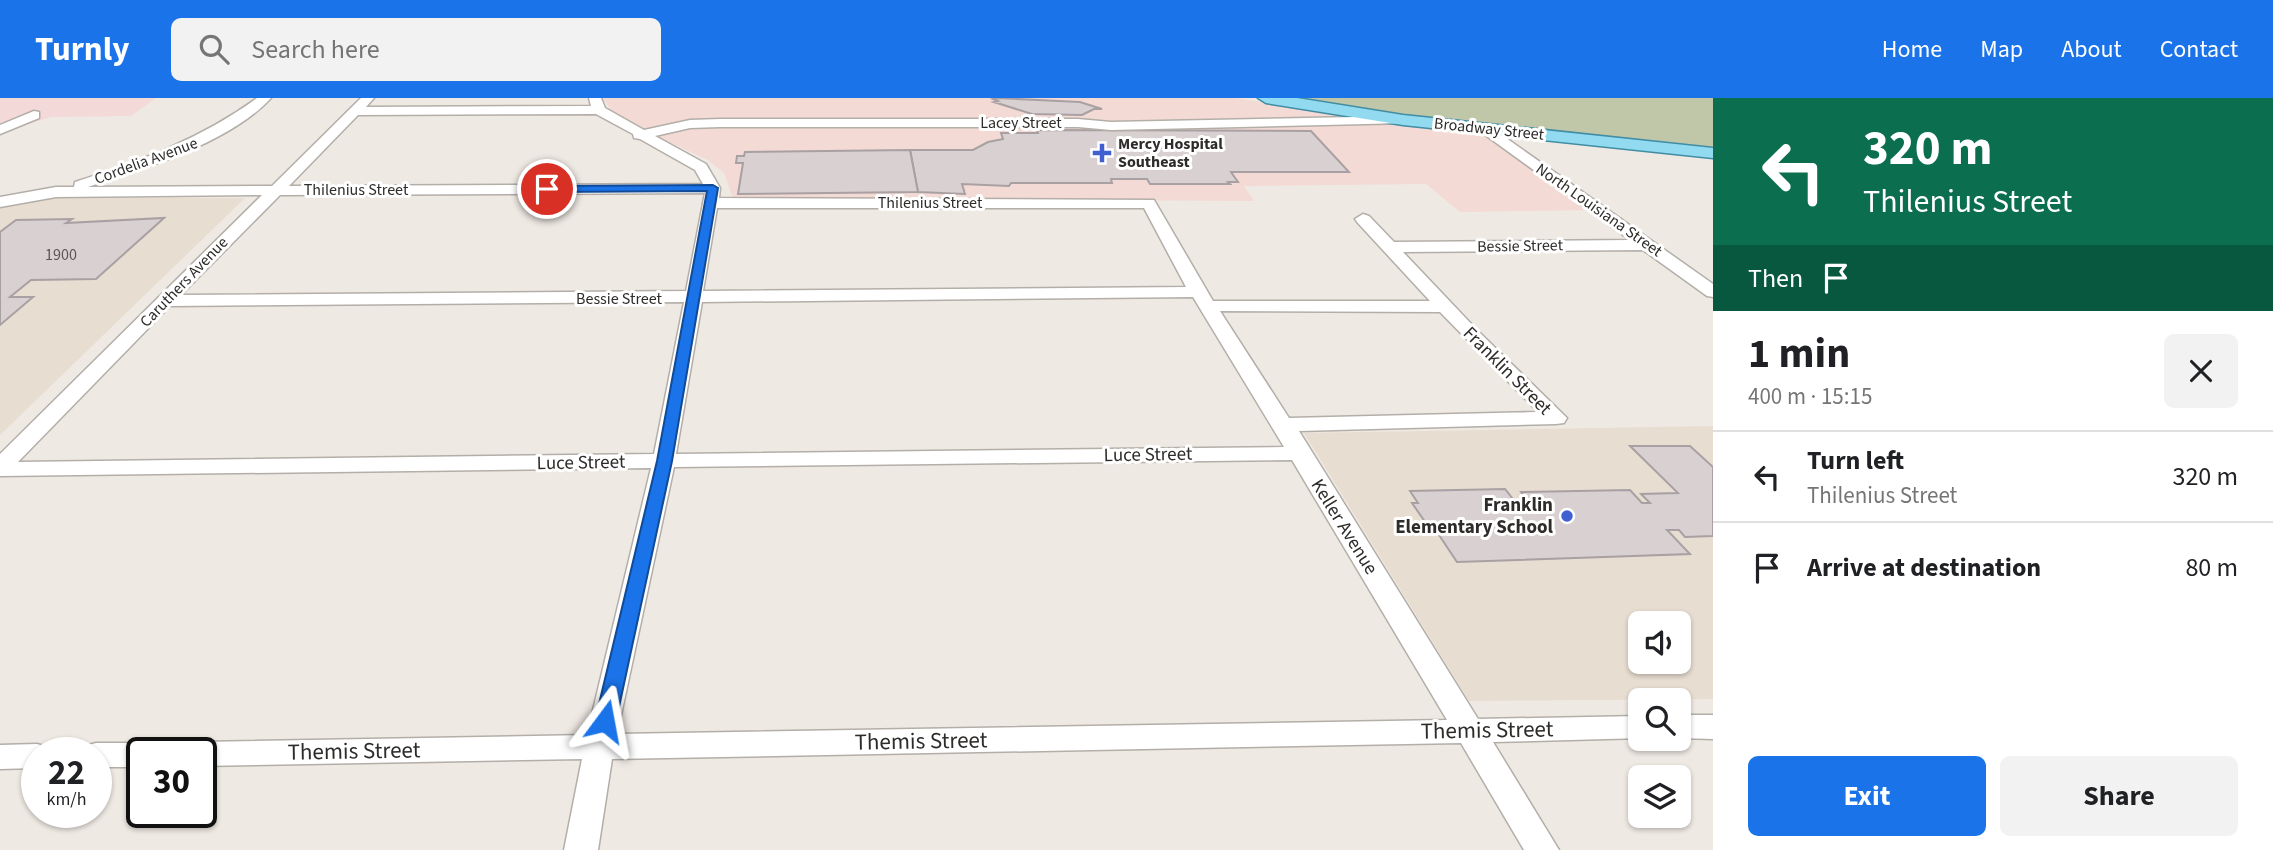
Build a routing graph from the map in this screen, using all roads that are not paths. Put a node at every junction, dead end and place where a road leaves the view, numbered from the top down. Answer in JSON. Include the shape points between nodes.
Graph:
{"nodes":[{"id":1,"x":265,"y":98,"type":"edge"},
{"id":2,"x":368,"y":98,"type":"edge"},
{"id":3,"x":1266,"y":98,"type":"edge"},
{"id":4,"x":597,"y":104,"type":"edge"},
{"id":5,"x":354,"y":111,"type":"junction"},
{"id":6,"x":34,"y":115,"type":"dead end"},
{"id":7,"x":1403,"y":120,"type":"junction"},
{"id":8,"x":1484,"y":129,"type":"junction"},
{"id":9,"x":0,"y":130,"type":"edge"},
{"id":10,"x":639,"y":135,"type":"junction"},
{"id":11,"x":1713,"y":153,"type":"edge"},
{"id":12,"x":273,"y":191,"type":"junction"},
{"id":13,"x":57,"y":192,"type":"junction"},
{"id":14,"x":712,"y":196,"type":"junction"},
{"id":15,"x":0,"y":202,"type":"edge"},
{"id":16,"x":1149,"y":203,"type":"joint"},
{"id":17,"x":1363,"y":219,"type":"dead end"},
{"id":18,"x":1648,"y":245,"type":"junction"},
{"id":19,"x":1392,"y":247,"type":"junction"},
{"id":20,"x":1713,"y":292,"type":"edge"},
{"id":21,"x":692,"y":299,"type":"junction"},
{"id":22,"x":1203,"y":299,"type":"junction"},
{"id":23,"x":166,"y":301,"type":"junction"},
{"id":24,"x":1445,"y":307,"type":"junction"},
{"id":25,"x":1299,"y":453,"type":"junction"},
{"id":26,"x":664,"y":461,"type":"junction"},
{"id":27,"x":0,"y":468,"type":"edge"},
{"id":28,"x":1691,"y":727,"type":"edge"},
{"id":29,"x":1713,"y":727,"type":"edge"},
{"id":30,"x":1628,"y":728,"type":"edge"},
{"id":31,"x":1471,"y":731,"type":"junction"},
{"id":32,"x":599,"y":747,"type":"junction"},
{"id":33,"x":217,"y":754,"type":"edge"},
{"id":34,"x":21,"y":756,"type":"edge"},
{"id":35,"x":0,"y":757,"type":"edge"},
{"id":36,"x":581,"y":850,"type":"edge"},
{"id":37,"x":1542,"y":850,"type":"edge"}],
"edges":[{"from":1,"to":13,"type":"street","name":"Cordelia Avenue","via":[[221,131],[177,152]]},
{"from":2,"to":5,"type":"street","name":"Caruthers Avenue"},
{"from":3,"to":7,"type":"main road","name":"Broadway Street"},
{"from":4,"to":5,"type":"street"},
{"from":4,"to":10,"type":"street"},
{"from":5,"to":12,"type":"street","name":"Caruthers Avenue"},
{"from":6,"to":9,"type":"street"},
{"from":7,"to":8,"type":"main road","name":"Broadway Street"},
{"from":7,"to":10,"type":"street","name":"Lacey Street","via":[[1111,126],[726,123],[690,124]]},
{"from":8,"to":11,"type":"main road","name":"Broadway Street"},
{"from":8,"to":18,"type":"street","name":"North Louisiana Street"},
{"from":10,"to":14,"type":"street","via":[[701,167]]},
{"from":12,"to":13,"type":"street","name":"Thilenius Street"},
{"from":12,"to":14,"type":"street","name":"Thilenius Street"},
{"from":12,"to":23,"type":"street","name":"Caruthers Avenue"},
{"from":13,"to":15,"type":"street","name":"Thilenius Street"},
{"from":14,"to":16,"type":"street","name":"Thilenius Street"},
{"from":14,"to":21,"type":"street"},
{"from":16,"to":22,"type":"street","name":"Keller Avenue"},
{"from":17,"to":19,"type":"street","name":"Franklin Street"},
{"from":18,"to":19,"type":"street","name":"Bessie Street"},
{"from":18,"to":20,"type":"street","name":"North Louisiana Street"},
{"from":19,"to":24,"type":"street","name":"Franklin Street"},
{"from":21,"to":22,"type":"street","name":"Bessie Street"},
{"from":21,"to":23,"type":"street","name":"Bessie Street"},
{"from":21,"to":26,"type":"street"},
{"from":22,"to":24,"type":"street","name":"Bessie Street"},
{"from":22,"to":25,"type":"street","name":"Keller Avenue"},
{"from":23,"to":27,"type":"street","name":"Caruthers Avenue"},
{"from":24,"to":25,"type":"street","name":"Franklin Street","via":[[1556,418],[1285,425]]},
{"from":25,"to":26,"type":"street","name":"Luce Street"},
{"from":25,"to":31,"type":"street","name":"Keller Avenue"},
{"from":26,"to":27,"type":"street","name":"Luce Street"},
{"from":26,"to":32,"type":"street"},
{"from":28,"to":29,"type":"street"},
{"from":30,"to":31,"type":"street","name":"Themis Street"},
{"from":31,"to":32,"type":"street","name":"Themis Street"},
{"from":31,"to":37,"type":"street","name":"Keller Avenue"},
{"from":32,"to":33,"type":"street","name":"Themis Street"},
{"from":32,"to":36,"type":"street"},
{"from":34,"to":35,"type":"street"}]}
